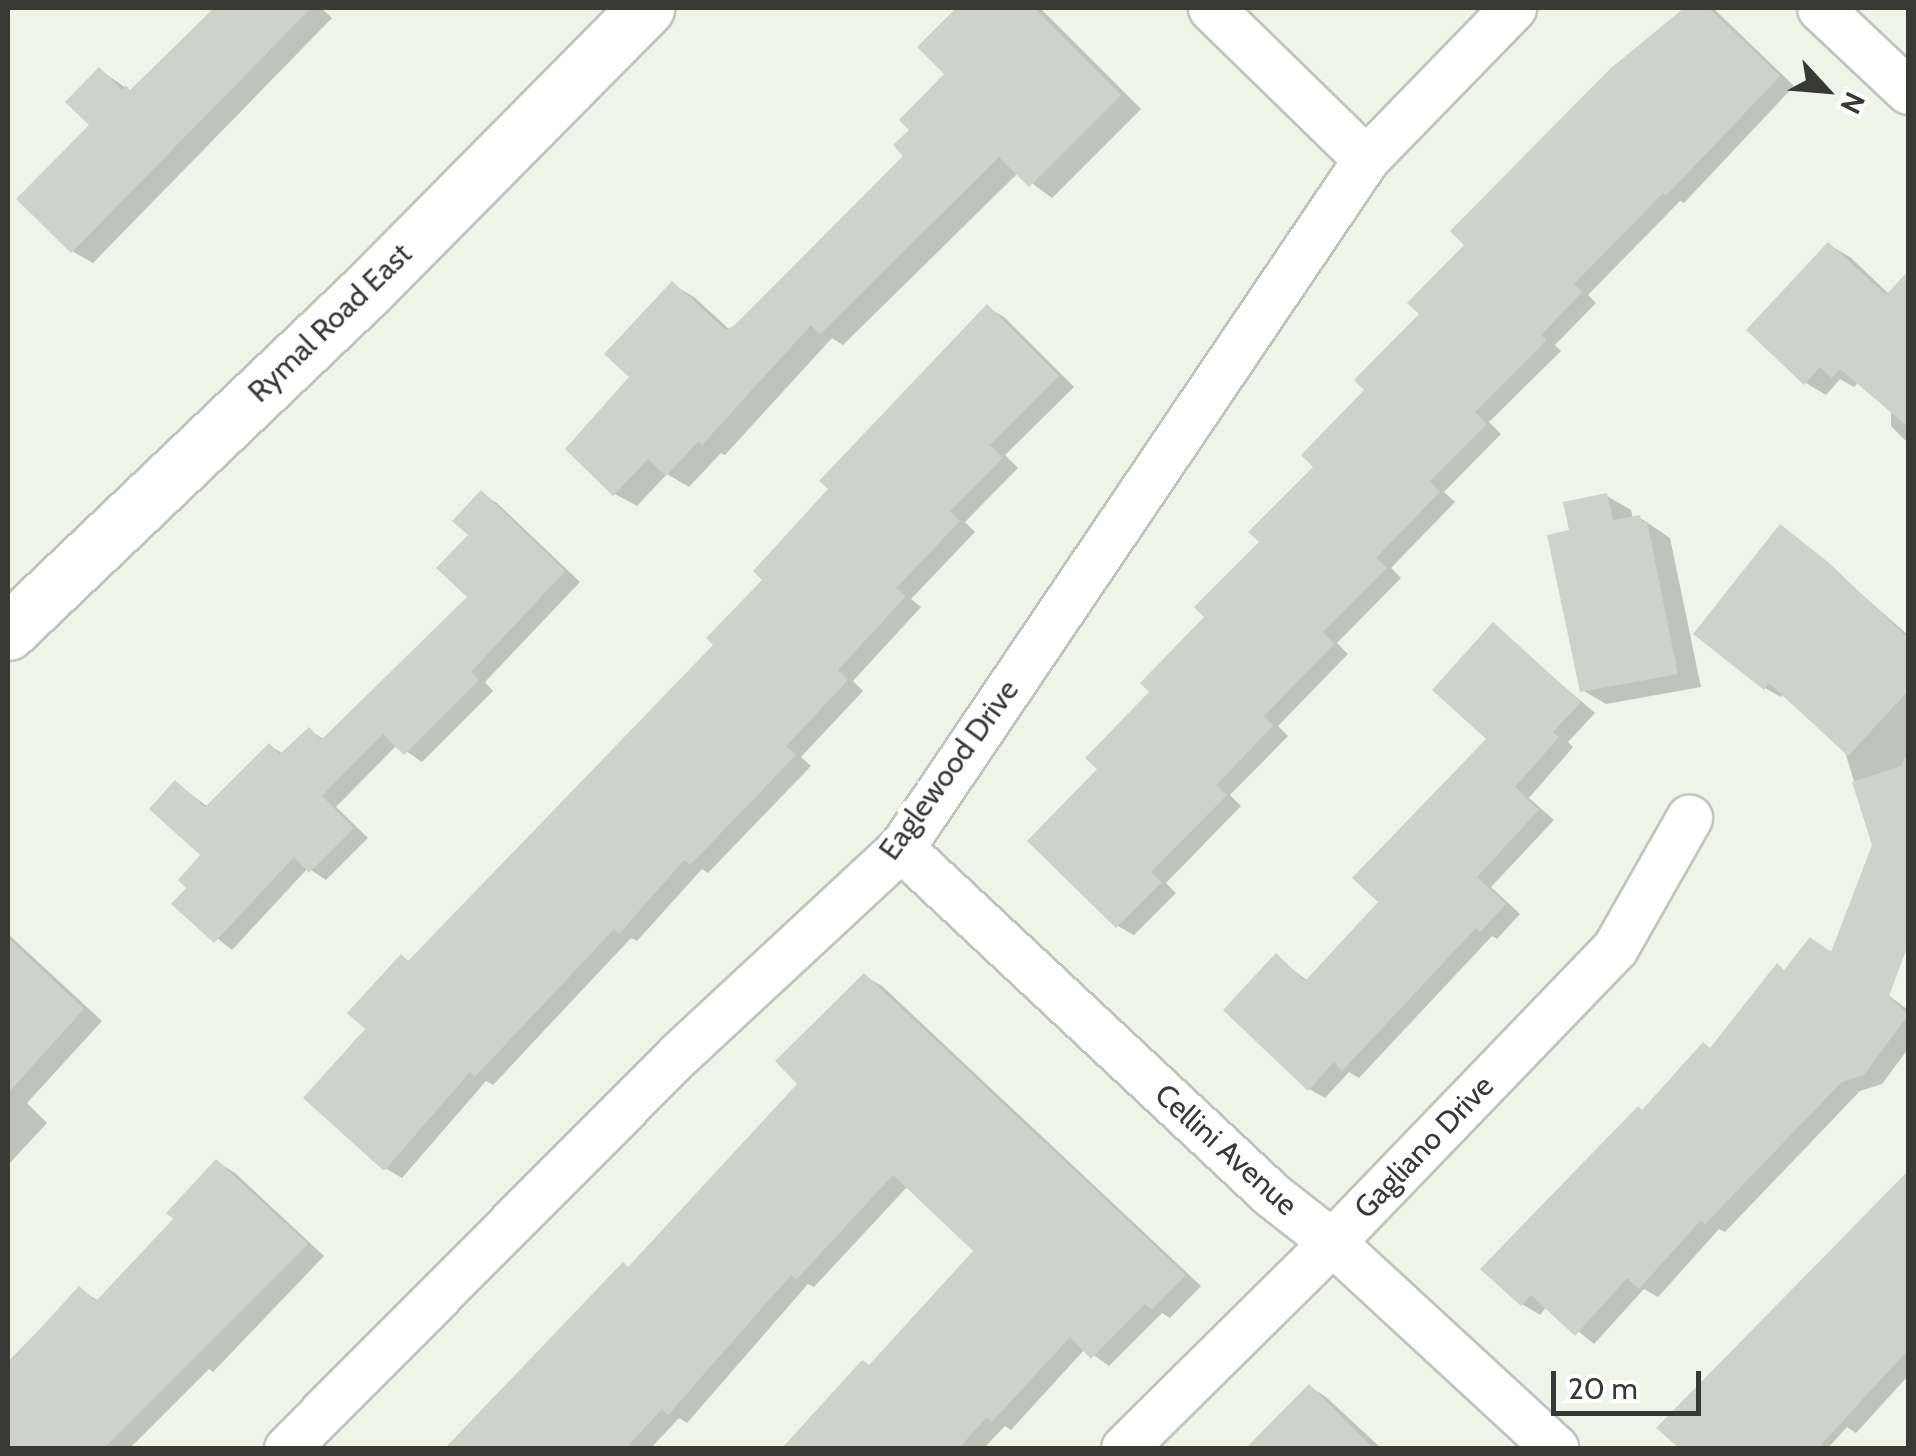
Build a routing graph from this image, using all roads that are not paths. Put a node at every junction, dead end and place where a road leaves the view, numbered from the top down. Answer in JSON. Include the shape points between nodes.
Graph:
{"nodes":[{"id":1,"x":646,"y":8,"type":"edge"},
{"id":2,"x":1211,"y":8,"type":"edge"},
{"id":3,"x":1514,"y":8,"type":"edge"},
{"id":4,"x":1820,"y":8,"type":"edge"},
{"id":5,"x":1908,"y":91,"type":"edge"},
{"id":6,"x":1366,"y":159,"type":"junction"},
{"id":7,"x":8,"y":632,"type":"edge"},
{"id":8,"x":1690,"y":818,"type":"dead end"},
{"id":9,"x":900,"y":848,"type":"junction"},
{"id":10,"x":1332,"y":1242,"type":"junction"},
{"id":11,"x":287,"y":1448,"type":"edge"},
{"id":12,"x":1124,"y":1448,"type":"edge"},
{"id":13,"x":1555,"y":1448,"type":"edge"}],
"edges":[{"from":1,"to":7,"type":"main road","name":"Rymal Road East","via":[[365,292]]},
{"from":2,"to":6,"type":"street"},
{"from":3,"to":6,"type":"street","name":"Eaglewood Drive"},
{"from":4,"to":5,"type":"street"},
{"from":6,"to":9,"type":"street","name":"Eaglewood Drive"},
{"from":8,"to":10,"type":"street","name":"Gagliano Drive","via":[[1615,948]]},
{"from":9,"to":10,"type":"street","name":"Cellini Avenue","via":[[1272,1195]]},
{"from":9,"to":11,"type":"street","name":"Eaglewood Drive","via":[[678,1055]]},
{"from":10,"to":12,"type":"street","name":"Gagliano Drive"},
{"from":10,"to":13,"type":"street","name":"Cellini Avenue"}]}
